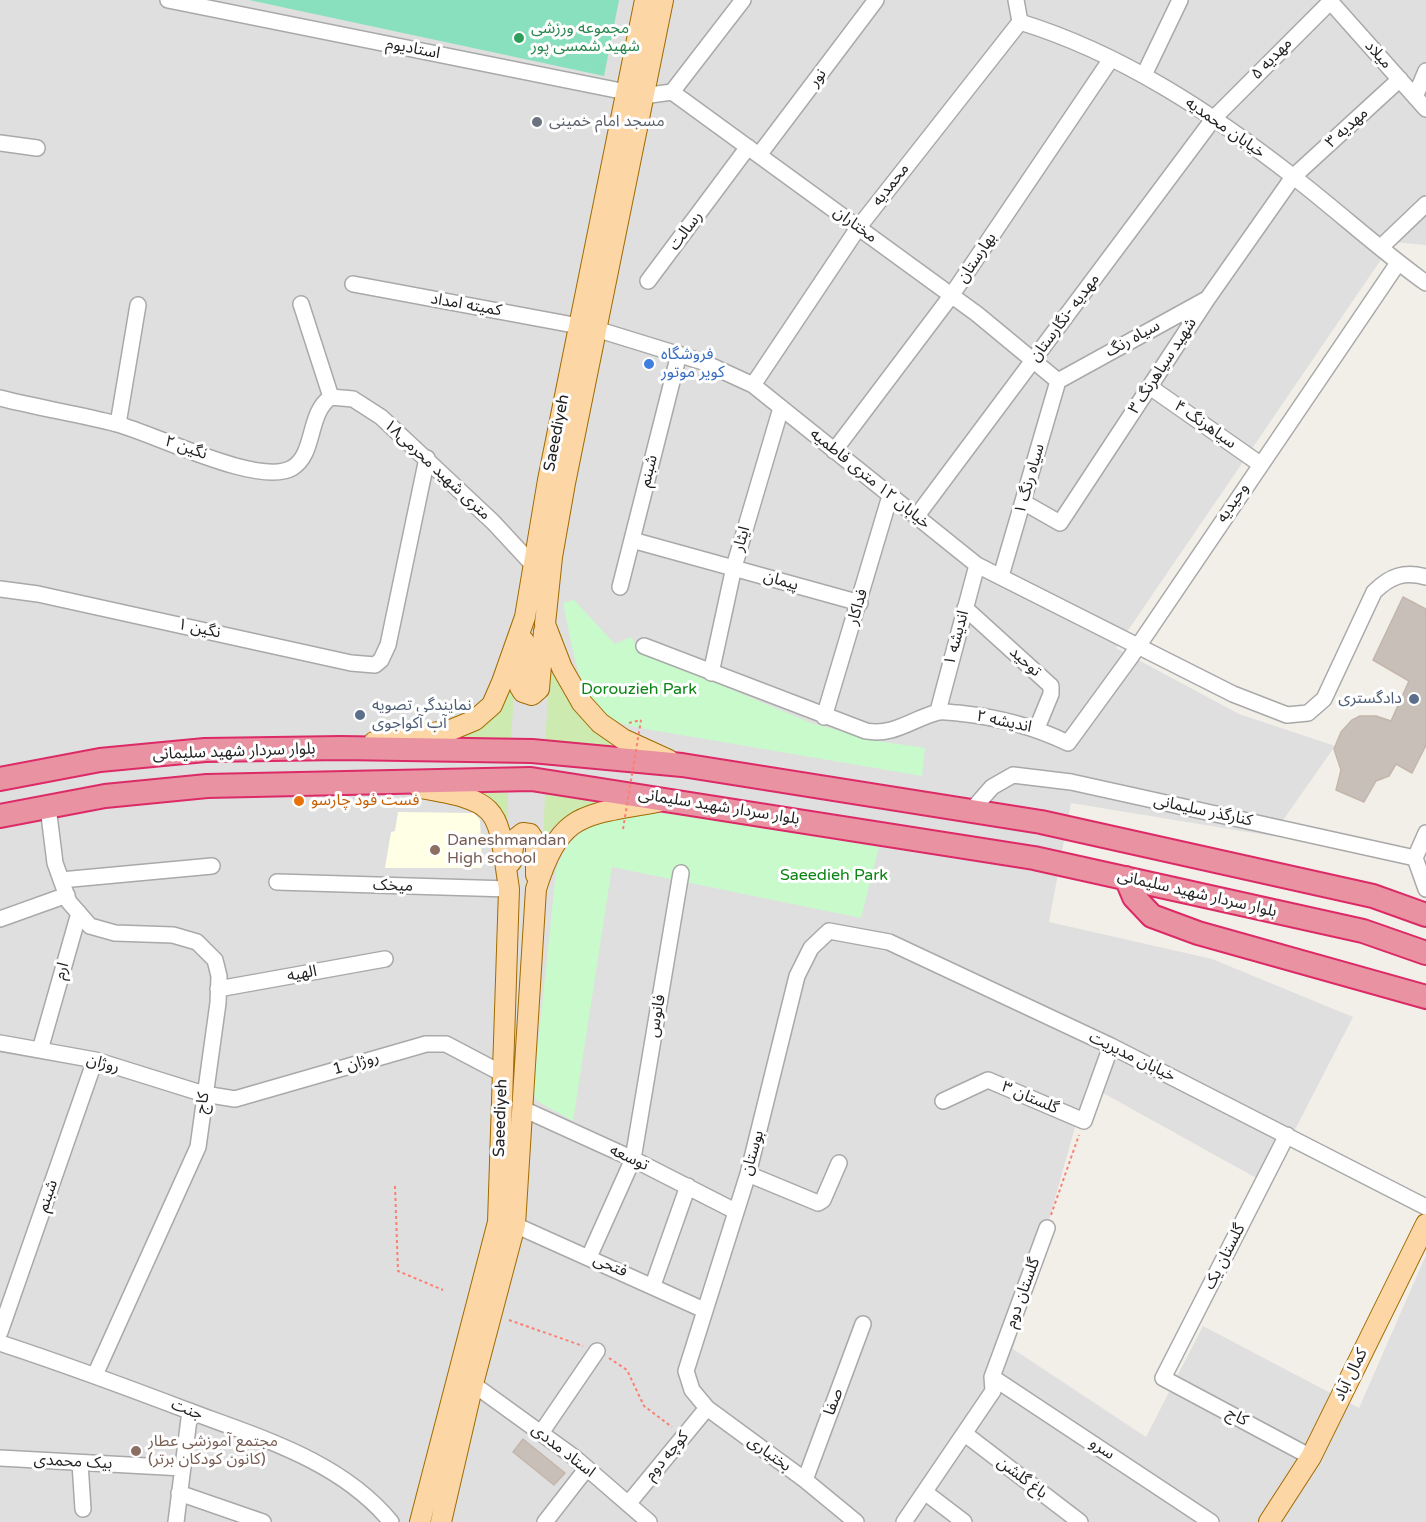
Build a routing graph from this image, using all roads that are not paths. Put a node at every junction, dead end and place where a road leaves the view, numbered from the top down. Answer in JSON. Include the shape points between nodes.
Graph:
{"nodes":[{"id":1,"x":168,"y":0,"type":"edge"},
{"id":2,"x":645,"y":0,"type":"edge"},
{"id":3,"x":663,"y":0,"type":"edge"},
{"id":4,"x":743,"y":0,"type":"edge"},
{"id":5,"x":876,"y":0,"type":"edge"},
{"id":6,"x":1016,"y":0,"type":"edge"},
{"id":7,"x":1180,"y":0,"type":"edge"},
{"id":8,"x":200,"y":3,"type":"edge"},
{"id":9,"x":1336,"y":3,"type":"edge"},
{"id":10,"x":1020,"y":22,"type":"junction"},
{"id":11,"x":1111,"y":59,"type":"junction"},
{"id":12,"x":1426,"y":71,"type":"edge"},
{"id":13,"x":1144,"y":75,"type":"junction"},
{"id":14,"x":1400,"y":79,"type":"junction"},
{"id":15,"x":672,"y":92,"type":"junction"},
{"id":16,"x":635,"y":94,"type":"junction"},
{"id":17,"x":1415,"y":97,"type":"junction"},
{"id":18,"x":1426,"y":109,"type":"edge"},
{"id":19,"x":1214,"y":118,"type":"junction"},
{"id":20,"x":0,"y":143,"type":"edge"},
{"id":21,"x":37,"y":148,"type":"dead end"},
{"id":22,"x":753,"y":151,"type":"junction"},
{"id":23,"x":1293,"y":177,"type":"junction"},
{"id":24,"x":1426,"y":204,"type":"edge"},
{"id":25,"x":858,"y":228,"type":"junction"},
{"id":26,"x":1381,"y":247,"type":"junction"},
{"id":27,"x":1398,"y":263,"type":"junction"},
{"id":28,"x":648,"y":281,"type":"dead end"},
{"id":29,"x":1426,"y":283,"type":"edge"},
{"id":30,"x":353,"y":284,"type":"dead end"},
{"id":31,"x":951,"y":296,"type":"junction"},
{"id":32,"x":1208,"y":298,"type":"junction"},
{"id":33,"x":301,"y":304,"type":"dead end"},
{"id":34,"x":138,"y":305,"type":"dead end"},
{"id":35,"x":587,"y":328,"type":"junction"},
{"id":36,"x":679,"y":354,"type":"junction"},
{"id":37,"x":1034,"y":359,"type":"junction"},
{"id":38,"x":1058,"y":381,"type":"junction"},
{"id":39,"x":753,"y":385,"type":"junction"},
{"id":40,"x":1150,"y":387,"type":"junction"},
{"id":41,"x":331,"y":397,"type":"junction"},
{"id":42,"x":0,"y":399,"type":"edge"},
{"id":43,"x":781,"y":408,"type":"junction"},
{"id":44,"x":118,"y":424,"type":"junction"},
{"id":45,"x":834,"y":451,"type":"junction"},
{"id":46,"x":427,"y":458,"type":"junction"},
{"id":47,"x":1260,"y":464,"type":"junction"},
{"id":48,"x":890,"y":496,"type":"junction"},
{"id":49,"x":1023,"y":502,"type":"junction"},
{"id":50,"x":916,"y":517,"type":"junction"},
{"id":51,"x":632,"y":540,"type":"junction"},
{"id":52,"x":532,"y":564,"type":"junction"},
{"id":53,"x":977,"y":565,"type":"junction"},
{"id":54,"x":734,"y":567,"type":"junction"},
{"id":55,"x":1001,"y":576,"type":"junction"},
{"id":56,"x":1426,"y":577,"type":"edge"},
{"id":57,"x":620,"y":587,"type":"dead end"},
{"id":58,"x":0,"y":589,"type":"edge"},
{"id":59,"x":860,"y":603,"type":"junction"},
{"id":60,"x":965,"y":608,"type":"junction"},
{"id":61,"x":525,"y":617,"type":"junction"},
{"id":62,"x":545,"y":624,"type":"junction"},
{"id":63,"x":1138,"y":645,"type":"junction"},
{"id":64,"x":644,"y":646,"type":"dead end"},
{"id":65,"x":711,"y":673,"type":"junction"},
{"id":66,"x":938,"y":711,"type":"junction"},
{"id":67,"x":824,"y":717,"type":"junction"},
{"id":68,"x":1037,"y":728,"type":"junction"},
{"id":69,"x":1068,"y":743,"type":"joint"},
{"id":70,"x":341,"y":748,"type":"junction"},
{"id":71,"x":682,"y":765,"type":"junction"},
{"id":72,"x":0,"y":779,"type":"edge"},
{"id":73,"x":393,"y":784,"type":"junction"},
{"id":74,"x":670,"y":799,"type":"junction"},
{"id":75,"x":48,"y":807,"type":"junction"},
{"id":76,"x":971,"y":811,"type":"junction"},
{"id":77,"x":0,"y":816,"type":"edge"},
{"id":78,"x":1426,"y":833,"type":"edge"},
{"id":79,"x":1414,"y":858,"type":"junction"},
{"id":80,"x":212,"y":866,"type":"dead end"},
{"id":81,"x":1246,"y":868,"type":"junction"},
{"id":82,"x":681,"y":873,"type":"dead end"},
{"id":83,"x":1126,"y":878,"type":"junction"},
{"id":84,"x":61,"y":880,"type":"junction"},
{"id":85,"x":277,"y":882,"type":"dead end"},
{"id":86,"x":1317,"y":884,"type":"junction"},
{"id":87,"x":509,"y":889,"type":"junction"},
{"id":88,"x":536,"y":889,"type":"junction"},
{"id":89,"x":1426,"y":889,"type":"edge"},
{"id":90,"x":67,"y":895,"type":"junction"},
{"id":91,"x":1240,"y":903,"type":"junction"},
{"id":92,"x":79,"y":913,"type":"junction"},
{"id":93,"x":1426,"y":915,"type":"edge"},
{"id":94,"x":0,"y":919,"type":"edge"},
{"id":95,"x":1322,"y":922,"type":"junction"},
{"id":96,"x":829,"y":932,"type":"joint"},
{"id":97,"x":1426,"y":953,"type":"edge"},
{"id":98,"x":386,"y":959,"type":"dead end"},
{"id":99,"x":218,"y":989,"type":"junction"},
{"id":100,"x":1426,"y":997,"type":"edge"},
{"id":101,"x":0,"y":1043,"type":"edge"},
{"id":102,"x":1111,"y":1046,"type":"junction"},
{"id":103,"x":40,"y":1050,"type":"junction"},
{"id":104,"x":95,"y":1060,"type":"junction"},
{"id":105,"x":503,"y":1074,"type":"junction"},
{"id":106,"x":204,"y":1094,"type":"junction"},
{"id":107,"x":943,"y":1101,"type":"dead end"},
{"id":108,"x":521,"y":1108,"type":"junction"},
{"id":109,"x":1287,"y":1135,"type":"junction"},
{"id":110,"x":633,"y":1159,"type":"junction"},
{"id":111,"x":839,"y":1163,"type":"dead end"},
{"id":112,"x":748,"y":1174,"type":"junction"},
{"id":113,"x":687,"y":1186,"type":"junction"},
{"id":114,"x":1426,"y":1208,"type":"edge"},
{"id":115,"x":735,"y":1211,"type":"junction"},
{"id":116,"x":1426,"y":1224,"type":"edge"},
{"id":117,"x":515,"y":1225,"type":"junction"},
{"id":118,"x":1047,"y":1228,"type":"road end"},
{"id":119,"x":589,"y":1257,"type":"junction"},
{"id":120,"x":653,"y":1285,"type":"junction"},
{"id":121,"x":704,"y":1310,"type":"junction"},
{"id":122,"x":862,"y":1324,"type":"dead end"},
{"id":123,"x":0,"y":1332,"type":"edge"},
{"id":124,"x":0,"y":1343,"type":"edge"},
{"id":125,"x":597,"y":1351,"type":"dead end"},
{"id":126,"x":95,"y":1375,"type":"junction"},
{"id":127,"x":992,"y":1377,"type":"junction"},
{"id":128,"x":1163,"y":1378,"type":"joint"},
{"id":129,"x":687,"y":1380,"type":"joint"},
{"id":130,"x":465,"y":1382,"type":"junction"},
{"id":131,"x":707,"y":1408,"type":"junction"},
{"id":132,"x":190,"y":1411,"type":"junction"},
{"id":133,"x":541,"y":1433,"type":"junction"},
{"id":134,"x":965,"y":1434,"type":"junction"},
{"id":135,"x":1311,"y":1457,"type":"junction"},
{"id":136,"x":0,"y":1458,"type":"edge"},
{"id":137,"x":80,"y":1463,"type":"junction"},
{"id":138,"x":183,"y":1468,"type":"junction"},
{"id":139,"x":588,"y":1468,"type":"junction"},
{"id":140,"x":805,"y":1480,"type":"junction"},
{"id":141,"x":179,"y":1493,"type":"junction"},
{"id":142,"x":926,"y":1493,"type":"junction"},
{"id":143,"x":628,"y":1504,"type":"junction"},
{"id":144,"x":83,"y":1509,"type":"dead end"},
{"id":145,"x":176,"y":1522,"type":"edge"},
{"id":146,"x":263,"y":1522,"type":"edge"},
{"id":147,"x":391,"y":1522,"type":"edge"},
{"id":148,"x":420,"y":1522,"type":"edge"},
{"id":149,"x":441,"y":1522,"type":"edge"},
{"id":150,"x":545,"y":1522,"type":"edge"},
{"id":151,"x":649,"y":1522,"type":"edge"},
{"id":152,"x":856,"y":1522,"type":"edge"},
{"id":153,"x":904,"y":1522,"type":"edge"},
{"id":154,"x":964,"y":1522,"type":"edge"},
{"id":155,"x":1080,"y":1522,"type":"edge"},
{"id":156,"x":1211,"y":1522,"type":"edge"},
{"id":157,"x":1269,"y":1522,"type":"edge"}],
"edges":[{"from":1,"to":8,"type":"street","name":"استادیوم"},
{"from":2,"to":16,"type":"main road","name":"Saeediyeh"},
{"from":3,"to":16,"type":"main road","name":"Saeediyeh"},
{"from":4,"to":15,"type":"street"},
{"from":5,"to":22,"type":"street","name":"نور"},
{"from":6,"to":10,"type":"street"},
{"from":7,"to":13,"type":"street"},
{"from":8,"to":16,"type":"street","name":"استادیوم"},
{"from":9,"to":14,"type":"street","name":"میلاد"},
{"from":9,"to":19,"type":"street","name":"مهدیه ۵"},
{"from":10,"to":11,"type":"street","name":"خیابان محمدیه","via":[[1061,34]]},
{"from":10,"to":25,"type":"street","name":"محمدیه"},
{"from":11,"to":13,"type":"street","name":"خیابان محمدیه"},
{"from":11,"to":31,"type":"street","name":"بهارستان"},
{"from":12,"to":17,"type":"street"},
{"from":13,"to":19,"type":"street","name":"خیابان محمدیه"},
{"from":14,"to":17,"type":"street","name":"میلاد"},
{"from":14,"to":23,"type":"street","name":"مهدیه ۳"},
{"from":15,"to":16,"type":"street"},
{"from":15,"to":22,"type":"street","name":"مختاران"},
{"from":16,"to":35,"type":"main road","name":"Saeediyeh"},
{"from":17,"to":18,"type":"street","name":"میلاد"},
{"from":19,"to":23,"type":"street","name":"خیابان محمدیه"},
{"from":19,"to":37,"type":"street","name":"مهدیه -نگارستان"},
{"from":20,"to":21,"type":"street"},
{"from":22,"to":25,"type":"street","name":"مختاران"},
{"from":22,"to":28,"type":"street","name":"رسالت"},
{"from":23,"to":26,"type":"street","name":"خیابان محمدیه"},
{"from":23,"to":32,"type":"street","name":"شهید سیاهرنگ ۳"},
{"from":24,"to":26,"type":"street"},
{"from":25,"to":31,"type":"street","name":"مختاران"},
{"from":25,"to":39,"type":"street","name":"محمدیه"},
{"from":26,"to":27,"type":"street","name":"خیابان محمدیه"},
{"from":27,"to":29,"type":"street","name":"خیابان محمدیه"},
{"from":27,"to":47,"type":"street","name":"وحیدیه"},
{"from":30,"to":35,"type":"street","name":"کمیته امداد"},
{"from":31,"to":37,"type":"street","name":"مختاران"},
{"from":31,"to":45,"type":"street","name":"بهارستان"},
{"from":32,"to":38,"type":"street","name":"سیاه رنگ"},
{"from":32,"to":40,"type":"street","name":"شهید سیاهرنگ ۳"},
{"from":33,"to":41,"type":"street"},
{"from":34,"to":44,"type":"street"},
{"from":35,"to":36,"type":"street","name":"خیابان ۱۲ متری فاطمیه"},
{"from":35,"to":52,"type":"main road","name":"Saeediyeh"},
{"from":35,"to":62,"type":"main road","name":"Saeediyeh"},
{"from":36,"to":39,"type":"street","name":"خیابان ۱۲ متری فاطمیه"},
{"from":36,"to":51,"type":"street","name":"شبنم"},
{"from":37,"to":38,"type":"street","name":"مختاران"},
{"from":37,"to":50,"type":"street","name":"مهدیه -نگارستان"},
{"from":38,"to":49,"type":"street","name":"سیاه رنگ ۱"},
{"from":39,"to":43,"type":"street","name":"خیابان ۱۲ متری فاطمیه"},
{"from":40,"to":47,"type":"street","name":"سیاهرنگ ۴"},
{"from":40,"to":49,"type":"street","name":"شهید سیاهرنگ ۳","via":[[1060,523]]},
{"from":41,"to":44,"type":"street","name":"نگین ۲","via":[[319,411],[301,458],[282,472],[244,469]]},
{"from":41,"to":46,"type":"street","name":"۱۸متری شهید محرمی","via":[[347,397],[371,409]]},
{"from":42,"to":44,"type":"street","name":"نگین ۲"},
{"from":43,"to":45,"type":"street","name":"خیابان ۱۲ متری فاطمیه"},
{"from":43,"to":54,"type":"street","name":"ایثار"},
{"from":45,"to":48,"type":"street","name":"خیابان ۱۲ متری فاطمیه"},
{"from":46,"to":52,"type":"street","name":"۱۸متری شهید محرمی"},
{"from":46,"to":58,"type":"street","name":"نگین ۱","via":[[388,645],[380,661],[365,665]]},
{"from":47,"to":63,"type":"street","name":"وحیدیه"},
{"from":48,"to":50,"type":"street","name":"خیابان ۱۲ متری فاطمیه"},
{"from":48,"to":59,"type":"street","name":"فداکار"},
{"from":49,"to":55,"type":"street","name":"سیاه رنگ ۱"},
{"from":50,"to":53,"type":"street","name":"خیابان ۱۲ متری فاطمیه"},
{"from":51,"to":54,"type":"street","name":"پیمان"},
{"from":51,"to":57,"type":"street","name":"شبنم"},
{"from":52,"to":61,"type":"main road","name":"Saeediyeh"},
{"from":53,"to":55,"type":"street","name":"خیابان ۱۲ متری فاطمیه"},
{"from":53,"to":60,"type":"street","name":"اندیشه ۱"},
{"from":54,"to":59,"type":"street","name":"پیمان"},
{"from":54,"to":65,"type":"street","name":"ایثار"},
{"from":55,"to":63,"type":"street","name":"خیابان ۱۲ متری فاطمیه"},
{"from":56,"to":63,"type":"street","name":"خیابان ۱۲ متری فاطمیه","via":[[1404,573],[1385,580],[1374,592],[1324,699],[1308,713],[1287,715],[1233,694]]},
{"from":59,"to":67,"type":"street","name":"فداکار"},
{"from":60,"to":66,"type":"street","name":"اندیشه ۱"},
{"from":60,"to":68,"type":"street","name":"توحید","via":[[1051,686],[1052,694]]},
{"from":61,"to":62,"type":"main road","via":[[520,687],[529,695],[539,689]]},
{"from":61,"to":70,"type":"main road","name":"Saeediyeh","via":[[492,705],[475,720],[451,730]]},
{"from":62,"to":71,"type":"main road","name":"Saeediyeh","via":[[569,682],[600,723],[623,739]]},
{"from":63,"to":69,"type":"street","name":"وحیدیه"},
{"from":64,"to":65,"type":"street"},
{"from":65,"to":67,"type":"street"},
{"from":66,"to":67,"type":"street","via":[[896,730],[878,733]]},
{"from":66,"to":68,"type":"street","name":"اندیشه ۲","via":[[983,715]]},
{"from":68,"to":69,"type":"street","name":"اندیشه ۲"},
{"from":70,"to":71,"type":"highway","name":"بلوار سردار شهید سلیمانی","via":[[532,751]]},
{"from":70,"to":72,"type":"highway","name":"بلوار سردار شهید سلیمانی","via":[[193,751],[100,760]]},
{"from":71,"to":76,"type":"highway","name":"بلوار سردار شهید سلیمانی"},
{"from":73,"to":74,"type":"highway","name":"بلوار سردار شهید سلیمانی","via":[[531,779]]},
{"from":73,"to":75,"type":"highway","name":"بلوار سردار شهید سلیمانی","via":[[207,786],[105,796]]},
{"from":73,"to":87,"type":"main road","name":"Saeediyeh","via":[[466,795],[482,802],[493,814],[502,839]]},
{"from":74,"to":83,"type":"highway","name":"بلوار سردار شهید سلیمانی","via":[[1034,858]]},
{"from":74,"to":88,"type":"main road","name":"Saeediyeh","via":[[593,814],[570,825],[553,844]]},
{"from":75,"to":77,"type":"highway","name":"بلوار سردار شهید سلیمانی"},
{"from":75,"to":84,"type":"street"},
{"from":76,"to":79,"type":"street","name":"کنارگذر سلیمانی","via":[[992,787],[1013,775],[1071,782]]},
{"from":76,"to":81,"type":"highway","name":"بلوار سردار شهید سلیمانی","via":[[1041,822]]},
{"from":78,"to":79,"type":"street"},
{"from":79,"to":89,"type":"street"},
{"from":80,"to":84,"type":"street"},
{"from":81,"to":86,"type":"highway","name":"بلوار سردار شهید سلیمانی"},
{"from":81,"to":91,"type":"highway","via":[[1254,886]]},
{"from":82,"to":110,"type":"street","name":"فانوس"},
{"from":83,"to":91,"type":"highway","name":"بلوار سردار شهید سلیمانی"},
{"from":83,"to":100,"type":"highway","via":[[1134,897],[1152,916],[1197,933]]},
{"from":84,"to":90,"type":"street"},
{"from":85,"to":87,"type":"street","name":"میخک"},
{"from":86,"to":93,"type":"highway","name":"بلوار سردار شهید سلیمانی","via":[[1373,896]]},
{"from":86,"to":95,"type":"highway","via":[[1308,893],[1309,904]]},
{"from":87,"to":88,"type":"main road","via":[[514,840],[526,833],[536,843]]},
{"from":87,"to":105,"type":"main road","name":"Saeediyeh"},
{"from":88,"to":108,"type":"main road","name":"Saeediyeh"},
{"from":90,"to":92,"type":"street"},
{"from":90,"to":94,"type":"street"},
{"from":91,"to":95,"type":"highway","name":"بلوار سردار شهید سلیمانی"},
{"from":92,"to":99,"type":"street","name":"کاج","via":[[90,926],[115,933],[173,935],[196,942],[214,960]]},
{"from":92,"to":103,"type":"street","name":"ارم"},
{"from":95,"to":97,"type":"highway","name":"بلوار سردار شهید سلیمانی","via":[[1363,931]]},
{"from":96,"to":102,"type":"street","name":"خیابان مدیریت","via":[[889,942]]},
{"from":96,"to":112,"type":"street","name":"بوستان","via":[[811,948],[797,976]]},
{"from":98,"to":99,"type":"street","name":"الهیه"},
{"from":99,"to":106,"type":"street","name":"کاج"},
{"from":101,"to":103,"type":"street","name":"روژان"},
{"from":102,"to":107,"type":"street","name":"گلستان ۳","via":[[1084,1121],[988,1080]]},
{"from":102,"to":109,"type":"street","name":"خیابان مدیریت"},
{"from":103,"to":104,"type":"street","name":"روژان"},
{"from":104,"to":106,"type":"street","name":"روژان"},
{"from":104,"to":123,"type":"street","name":"شبنم"},
{"from":105,"to":106,"type":"street","name":"روژان 1","via":[[446,1044],[426,1044],[235,1099]]},
{"from":105,"to":130,"type":"main road","name":"Saeediyeh","via":[[498,1222]]},
{"from":106,"to":126,"type":"street","name":"کاج","via":[[198,1147]]},
{"from":108,"to":110,"type":"street","name":"توسعه"},
{"from":108,"to":117,"type":"main road","name":"Saeediyeh"},
{"from":109,"to":114,"type":"street","name":"خیابان مدیریت"},
{"from":109,"to":128,"type":"street","name":"گلستان یک"},
{"from":110,"to":113,"type":"street","name":"توسعه"},
{"from":110,"to":119,"type":"street","name":"فانوس"},
{"from":111,"to":112,"type":"street","via":[[823,1200],[818,1203]]},
{"from":112,"to":115,"type":"street","name":"بوستان"},
{"from":113,"to":115,"type":"street","name":"توسعه"},
{"from":113,"to":120,"type":"street"},
{"from":115,"to":121,"type":"street","name":"بوستان"},
{"from":116,"to":135,"type":"main road","name":"کمال آباد"},
{"from":117,"to":119,"type":"street","name":"فتحی"},
{"from":117,"to":130,"type":"main road","name":"Saeediyeh"},
{"from":118,"to":127,"type":"street","name":"گلستان دوم"},
{"from":119,"to":120,"type":"street","name":"فتحی"},
{"from":120,"to":121,"type":"street","name":"فتحی"},
{"from":121,"to":129,"type":"street","name":"بوستان","via":[[686,1371]]},
{"from":122,"to":140,"type":"street","name":"صفا"},
{"from":124,"to":126,"type":"street","name":"جنت"},
{"from":125,"to":133,"type":"street"},
{"from":126,"to":132,"type":"street","name":"جنت"},
{"from":127,"to":134,"type":"street","name":"گلستان دوم","via":[[993,1391]]},
{"from":127,"to":156,"type":"street","name":"سرو"},
{"from":128,"to":135,"type":"street","name":"کاج"},
{"from":129,"to":131,"type":"street","name":"بختیاری"},
{"from":130,"to":133,"type":"street","name":"استاد مددی"},
{"from":130,"to":148,"type":"main road","name":"Saeediyeh"},
{"from":130,"to":149,"type":"main road","name":"Saeediyeh"},
{"from":131,"to":140,"type":"street","name":"بختیاری"},
{"from":131,"to":143,"type":"street","name":"کوچه دوم"},
{"from":132,"to":138,"type":"street"},
{"from":132,"to":147,"type":"street","name":"جنت","via":[[304,1454],[358,1490]]},
{"from":133,"to":139,"type":"street","name":"استاد مددی"},
{"from":134,"to":142,"type":"street","name":"گلستان دوم"},
{"from":134,"to":155,"type":"street","name":"باغ گلشن"},
{"from":135,"to":157,"type":"main road","name":"کمال آباد"},
{"from":136,"to":137,"type":"street","name":"بیک محمدی"},
{"from":137,"to":138,"type":"street","name":"بیک محمدی"},
{"from":137,"to":144,"type":"street"},
{"from":138,"to":141,"type":"street"},
{"from":139,"to":143,"type":"street","name":"استاد مددی"},
{"from":139,"to":150,"type":"street"},
{"from":140,"to":152,"type":"street","name":"بختیاری"},
{"from":141,"to":145,"type":"street"},
{"from":141,"to":146,"type":"street"},
{"from":142,"to":153,"type":"street","name":"گلستان دوم"},
{"from":142,"to":154,"type":"street"},
{"from":143,"to":151,"type":"street","name":"استاد مددی"}]}
